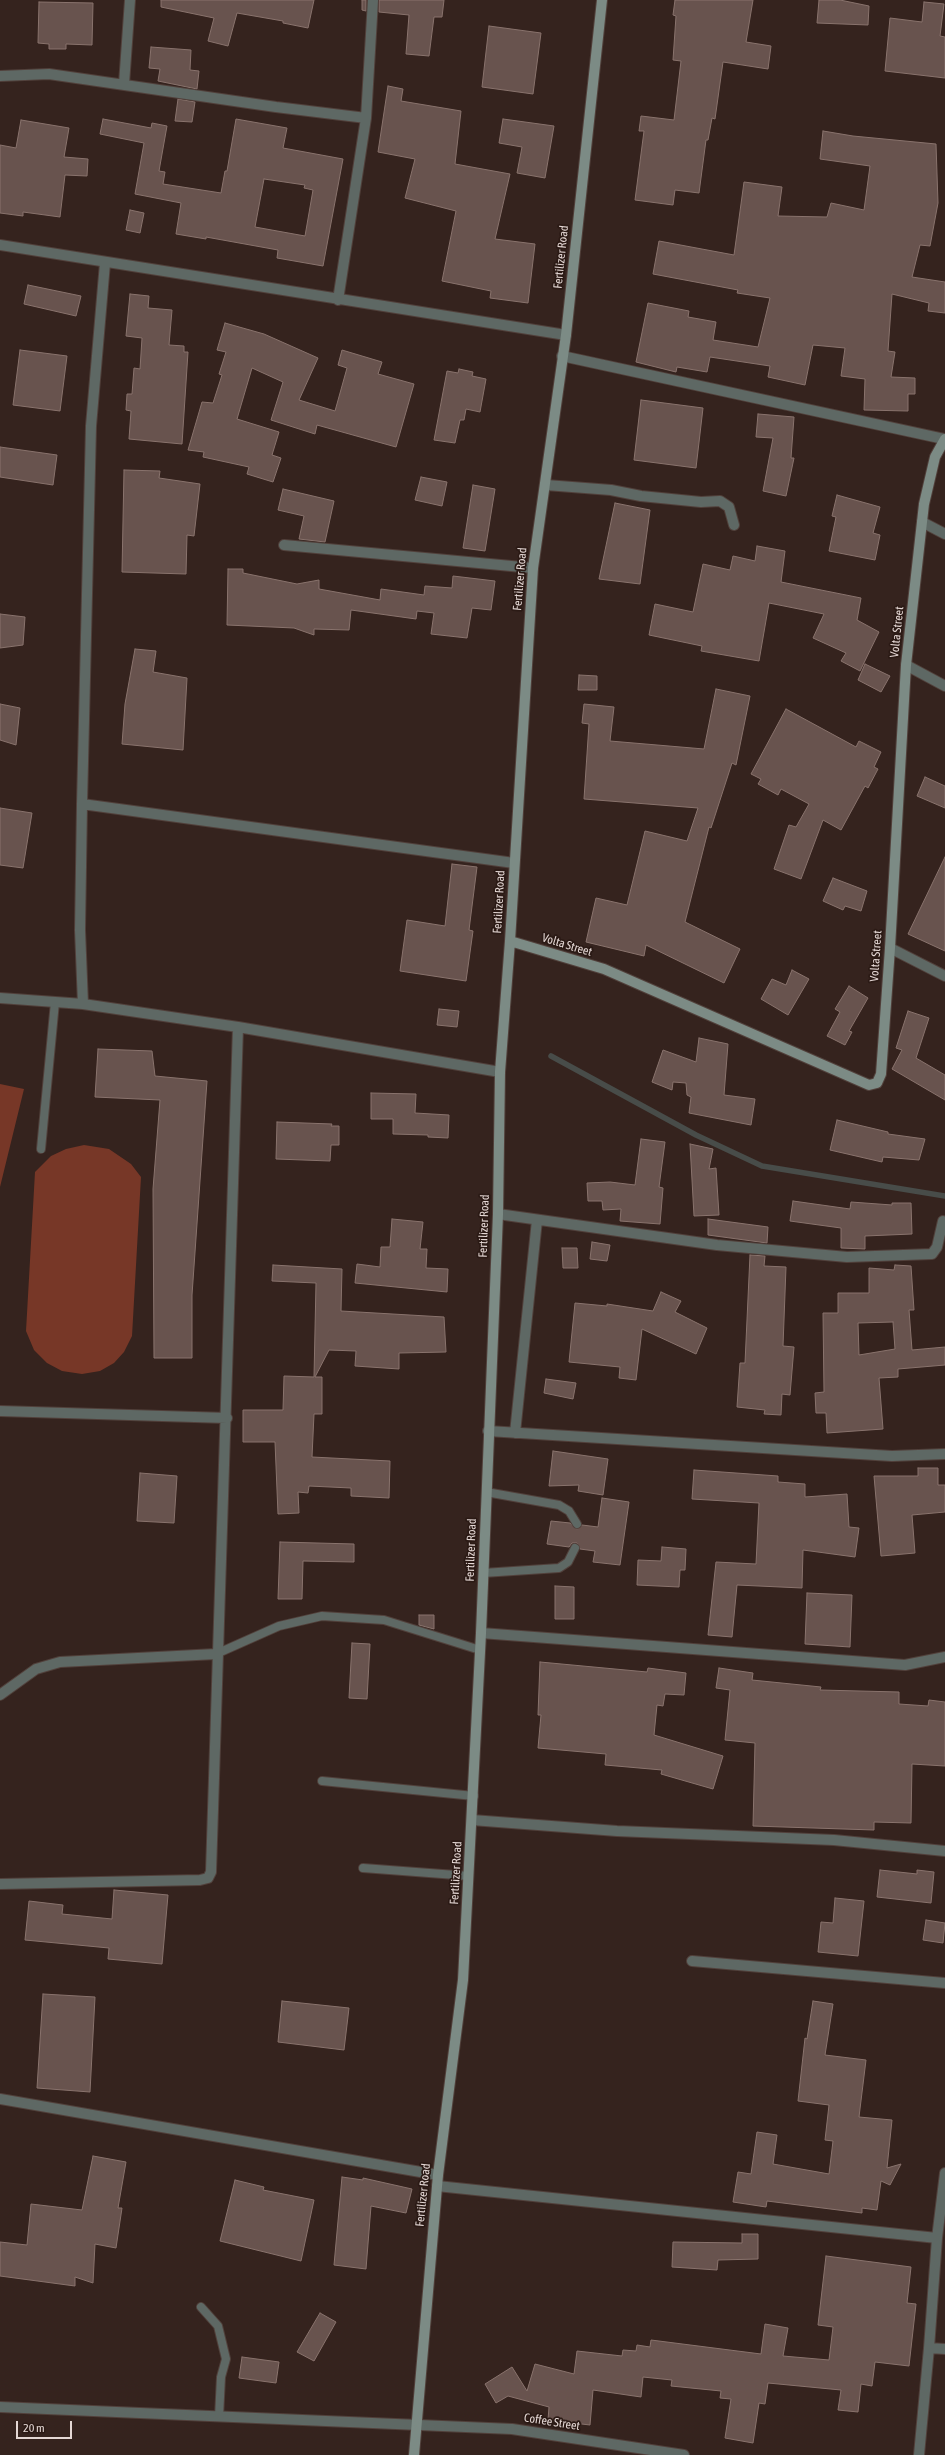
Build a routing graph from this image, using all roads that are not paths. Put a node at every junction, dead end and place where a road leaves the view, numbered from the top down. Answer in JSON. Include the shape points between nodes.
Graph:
{"nodes":[{"id":1,"x":130,"y":0,"type":"edge"},
{"id":2,"x":373,"y":0,"type":"edge"},
{"id":3,"x":602,"y":0,"type":"edge"},
{"id":4,"x":0,"y":76,"type":"edge"},
{"id":5,"x":124,"y":84,"type":"junction"},
{"id":6,"x":366,"y":118,"type":"junction"},
{"id":7,"x":0,"y":245,"type":"edge"},
{"id":8,"x":105,"y":263,"type":"junction"},
{"id":9,"x":338,"y":300,"type":"junction"},
{"id":10,"x":566,"y":335,"type":"junction"},
{"id":11,"x":562,"y":356,"type":"junction"},
{"id":12,"x":945,"y":439,"type":"edge"},
{"id":13,"x":546,"y":485,"type":"junction"},
{"id":14,"x":922,"y":522,"type":"junction"},
{"id":15,"x":734,"y":525,"type":"dead end"},
{"id":16,"x":945,"y":534,"type":"edge"},
{"id":17,"x":284,"y":545,"type":"dead end"},
{"id":18,"x":533,"y":568,"type":"junction"},
{"id":19,"x":906,"y":665,"type":"junction"},
{"id":20,"x":945,"y":686,"type":"edge"},
{"id":21,"x":82,"y":804,"type":"junction"},
{"id":22,"x":514,"y":863,"type":"junction"},
{"id":23,"x":510,"y":941,"type":"junction"},
{"id":24,"x":890,"y":948,"type":"junction"},
{"id":25,"x":945,"y":976,"type":"edge"},
{"id":26,"x":0,"y":998,"type":"edge"},
{"id":27,"x":55,"y":1002,"type":"junction"},
{"id":28,"x":83,"y":1004,"type":"junction"},
{"id":29,"x":238,"y":1027,"type":"junction"},
{"id":30,"x":500,"y":1072,"type":"junction"},
{"id":31,"x":41,"y":1149,"type":"dead end"},
{"id":32,"x":498,"y":1214,"type":"junction"},
{"id":33,"x":537,"y":1220,"type":"junction"},
{"id":34,"x":944,"y":1221,"type":"dead end"},
{"id":35,"x":0,"y":1410,"type":"edge"},
{"id":36,"x":227,"y":1418,"type":"junction"},
{"id":37,"x":488,"y":1431,"type":"junction"},
{"id":38,"x":514,"y":1433,"type":"junction"},
{"id":39,"x":945,"y":1454,"type":"edge"},
{"id":40,"x":486,"y":1492,"type":"junction"},
{"id":41,"x":577,"y":1524,"type":"dead end"},
{"id":42,"x":575,"y":1548,"type":"dead end"},
{"id":43,"x":483,"y":1573,"type":"junction"},
{"id":44,"x":481,"y":1633,"type":"junction"},
{"id":45,"x":480,"y":1650,"type":"junction"},
{"id":46,"x":216,"y":1654,"type":"junction"},
{"id":47,"x":945,"y":1657,"type":"edge"},
{"id":48,"x":0,"y":1695,"type":"edge"},
{"id":49,"x":322,"y":1780,"type":"dead end"},
{"id":50,"x":474,"y":1796,"type":"junction"},
{"id":51,"x":472,"y":1820,"type":"junction"},
{"id":52,"x":945,"y":1851,"type":"edge"},
{"id":53,"x":363,"y":1868,"type":"dead end"},
{"id":54,"x":469,"y":1876,"type":"junction"},
{"id":55,"x":0,"y":1884,"type":"edge"},
{"id":56,"x":692,"y":1961,"type":"dead end"},
{"id":57,"x":945,"y":1983,"type":"edge"},
{"id":58,"x":0,"y":2099,"type":"edge"},
{"id":59,"x":945,"y":2173,"type":"edge"},
{"id":60,"x":438,"y":2175,"type":"junction"},
{"id":61,"x":437,"y":2186,"type":"junction"},
{"id":62,"x":937,"y":2238,"type":"junction"},
{"id":63,"x":201,"y":2307,"type":"dead end"},
{"id":64,"x":930,"y":2348,"type":"junction"},
{"id":65,"x":945,"y":2349,"type":"edge"},
{"id":66,"x":0,"y":2406,"type":"edge"},
{"id":67,"x":219,"y":2417,"type":"junction"},
{"id":68,"x":416,"y":2424,"type":"junction"},
{"id":69,"x":414,"y":2455,"type":"edge"},
{"id":70,"x":684,"y":2455,"type":"edge"},
{"id":71,"x":919,"y":2455,"type":"edge"}],
"edges":[{"from":1,"to":5,"type":"street"},
{"from":2,"to":6,"type":"street"},
{"from":3,"to":10,"type":"street","name":"Fertilizer Road"},
{"from":4,"to":5,"type":"street","via":[[49,74]]},
{"from":5,"to":6,"type":"street"},
{"from":6,"to":9,"type":"street"},
{"from":7,"to":8,"type":"street"},
{"from":8,"to":9,"type":"street"},
{"from":8,"to":21,"type":"street","via":[[91,426]]},
{"from":9,"to":10,"type":"street"},
{"from":10,"to":11,"type":"street","name":"Fertilizer Road"},
{"from":11,"to":12,"type":"street"},
{"from":11,"to":13,"type":"street","name":"Fertilizer Road"},
{"from":12,"to":14,"type":"street","name":"Volta Street","via":[[935,457]]},
{"from":13,"to":15,"type":"street","via":[[611,490],[641,496],[694,501],[720,501],[729,508]]},
{"from":13,"to":18,"type":"street","name":"Fertilizer Road"},
{"from":14,"to":16,"type":"street"},
{"from":14,"to":19,"type":"street","name":"Volta Street"},
{"from":17,"to":18,"type":"street"},
{"from":18,"to":22,"type":"street","name":"Fertilizer Road"},
{"from":19,"to":20,"type":"street"},
{"from":19,"to":24,"type":"street","name":"Volta Street"},
{"from":21,"to":22,"type":"street"},
{"from":21,"to":28,"type":"street","via":[[80,930]]},
{"from":22,"to":23,"type":"street","name":"Fertilizer Road"},
{"from":23,"to":24,"type":"street","name":"Volta Street","via":[[604,969],[874,1086],[880,1080]]},
{"from":23,"to":30,"type":"street","name":"Fertilizer Road"},
{"from":24,"to":25,"type":"street"},
{"from":26,"to":27,"type":"street"},
{"from":27,"to":28,"type":"street"},
{"from":27,"to":31,"type":"lane"},
{"from":28,"to":29,"type":"street"},
{"from":29,"to":30,"type":"street"},
{"from":29,"to":36,"type":"street"},
{"from":30,"to":32,"type":"street","name":"Fertilizer Road"},
{"from":32,"to":33,"type":"street"},
{"from":32,"to":37,"type":"street","name":"Fertilizer Road"},
{"from":33,"to":34,"type":"street","via":[[717,1245],[847,1257],[932,1254],[937,1247]]},
{"from":33,"to":38,"type":"street"},
{"from":35,"to":36,"type":"street"},
{"from":36,"to":46,"type":"street"},
{"from":37,"to":38,"type":"street"},
{"from":37,"to":40,"type":"street","name":"Fertilizer Road"},
{"from":38,"to":39,"type":"street","via":[[892,1456]]},
{"from":40,"to":41,"type":"lane","via":[[559,1505],[570,1510]]},
{"from":40,"to":43,"type":"street","name":"Fertilizer Road"},
{"from":42,"to":43,"type":"lane","via":[[568,1562],[559,1568]]},
{"from":43,"to":44,"type":"street","name":"Fertilizer Road"},
{"from":44,"to":45,"type":"street","name":"Fertilizer Road"},
{"from":44,"to":47,"type":"street","via":[[905,1665]]},
{"from":45,"to":46,"type":"lane","via":[[384,1620],[322,1616],[279,1626]]},
{"from":45,"to":50,"type":"street","name":"Fertilizer Road"},
{"from":46,"to":48,"type":"street","via":[[60,1662],[36,1669]]},
{"from":46,"to":55,"type":"street","via":[[211,1872],[208,1878]]},
{"from":49,"to":50,"type":"lane"},
{"from":50,"to":51,"type":"street","name":"Fertilizer Road"},
{"from":51,"to":52,"type":"street","via":[[617,1831],[834,1840]]},
{"from":51,"to":54,"type":"street","name":"Fertilizer Road"},
{"from":53,"to":54,"type":"lane"},
{"from":54,"to":60,"type":"street","name":"Fertilizer Road","via":[[463,1980]]},
{"from":56,"to":57,"type":"street"},
{"from":58,"to":60,"type":"street"},
{"from":59,"to":62,"type":"street"},
{"from":60,"to":61,"type":"street","name":"Fertilizer Road"},
{"from":61,"to":62,"type":"street"},
{"from":61,"to":68,"type":"street","name":"Fertilizer Road"},
{"from":62,"to":64,"type":"street"},
{"from":63,"to":67,"type":"lane","via":[[218,2326],[226,2359],[221,2377]]},
{"from":64,"to":65,"type":"street"},
{"from":64,"to":71,"type":"street"},
{"from":66,"to":67,"type":"street","name":"Coffee Street"},
{"from":67,"to":68,"type":"street","name":"Coffee Street"},
{"from":68,"to":69,"type":"street","name":"Fertilizer Road"},
{"from":68,"to":70,"type":"street","name":"Coffee Street","via":[[512,2429]]}]}
